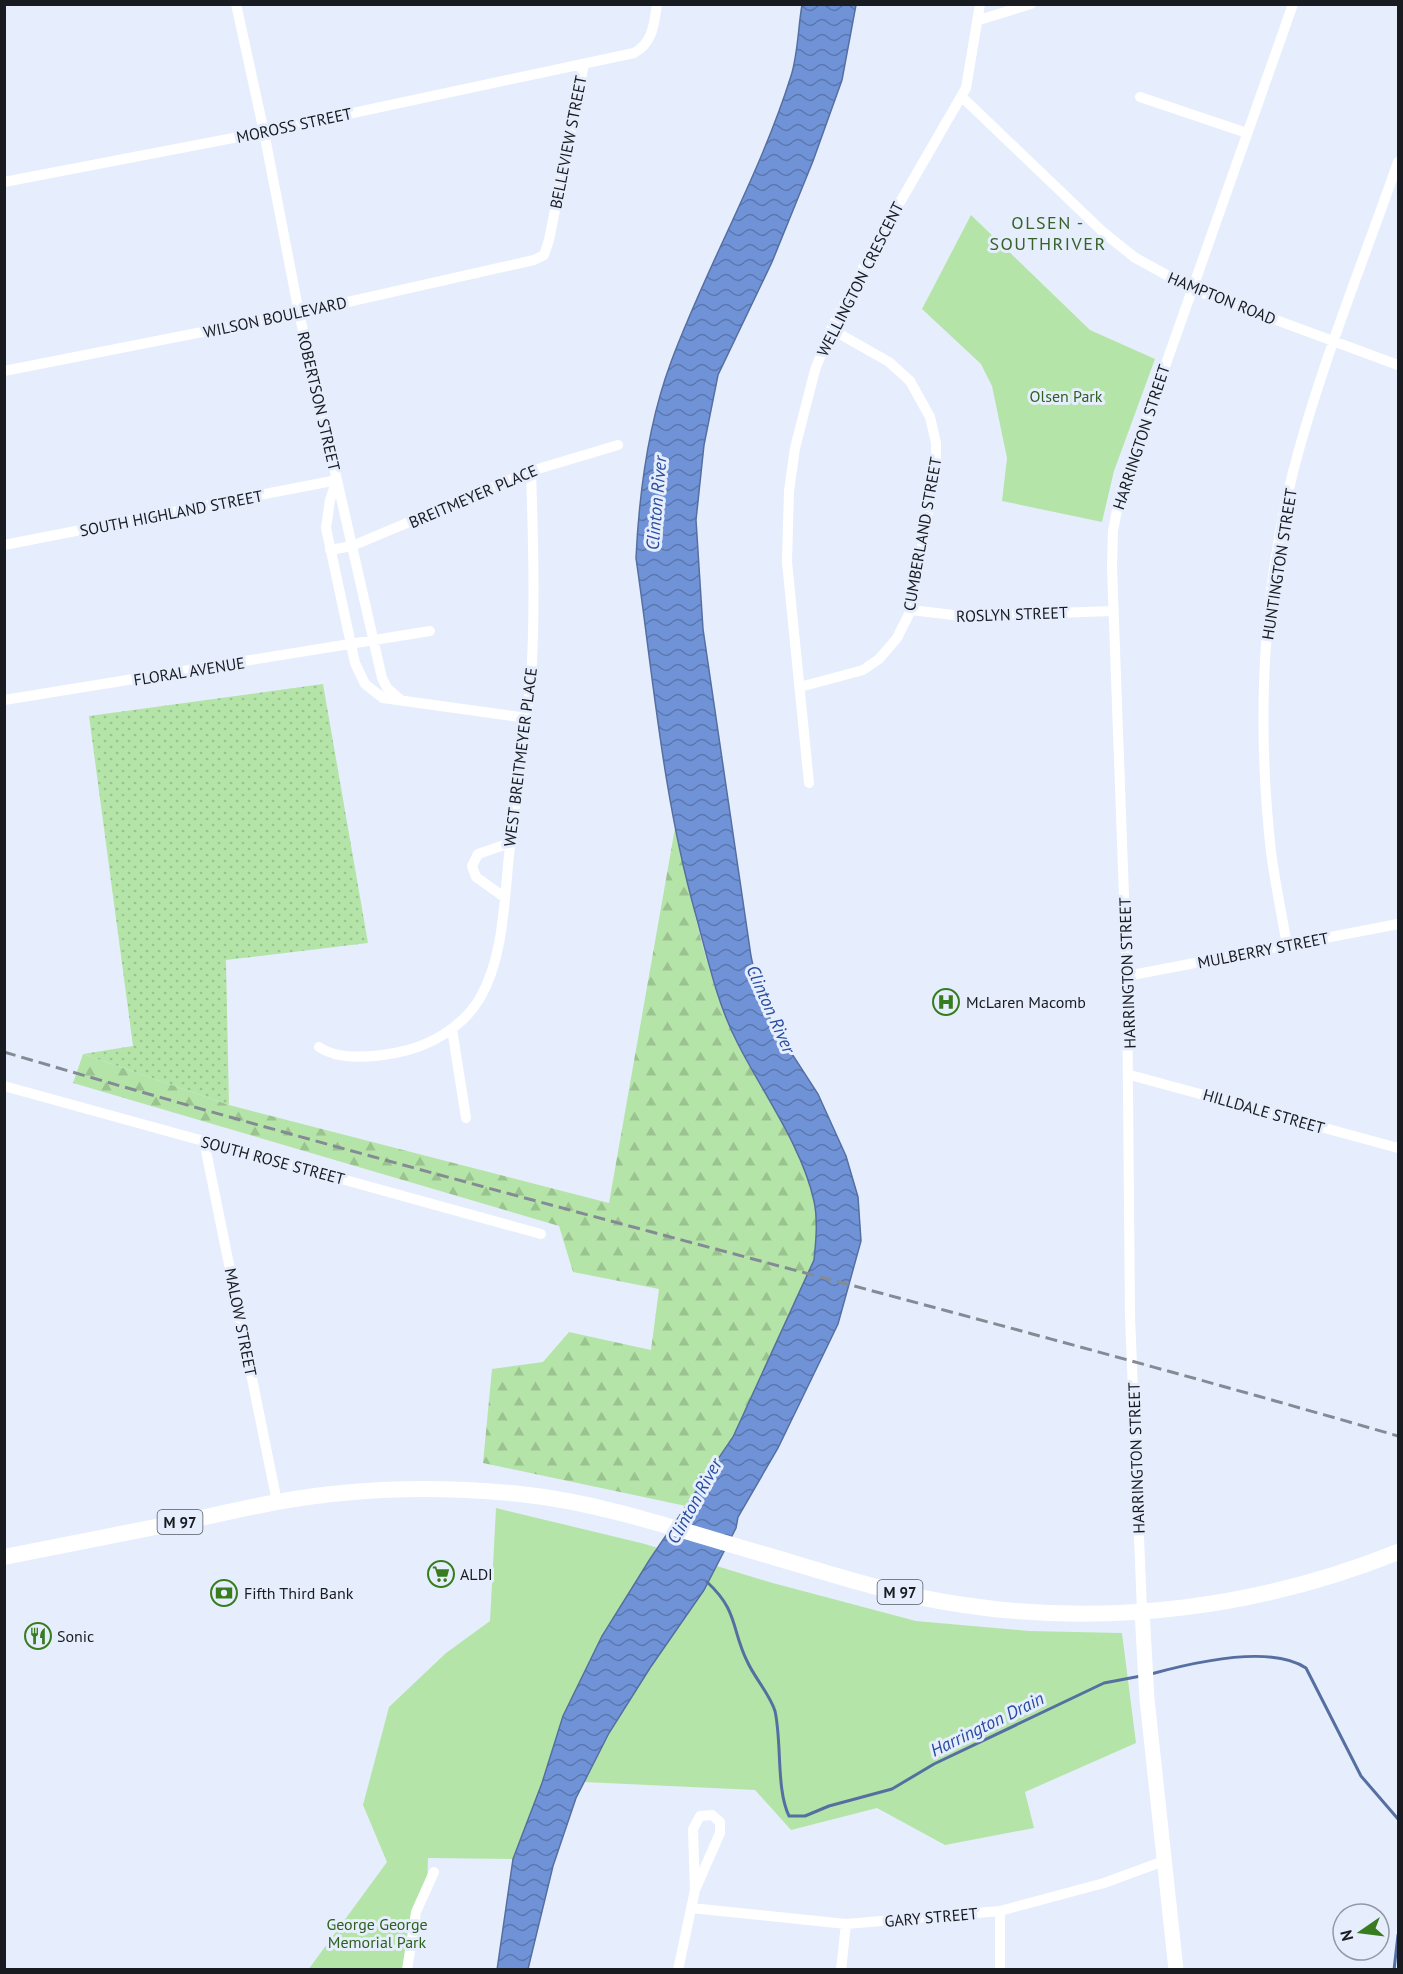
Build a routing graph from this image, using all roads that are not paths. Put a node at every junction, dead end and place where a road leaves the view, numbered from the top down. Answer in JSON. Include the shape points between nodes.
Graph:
{"nodes":[{"id":1,"x":236,"y":4,"type":"edge"},
{"id":2,"x":657,"y":4,"type":"edge"},
{"id":3,"x":980,"y":4,"type":"edge"},
{"id":4,"x":1031,"y":4,"type":"edge"},
{"id":5,"x":1293,"y":4,"type":"edge"},
{"id":6,"x":979,"y":20,"type":"junction"},
{"id":7,"x":584,"y":64,"type":"junction"},
{"id":8,"x":962,"y":97,"type":"junction"},
{"id":9,"x":1140,"y":97,"type":"dead end"},
{"id":10,"x":264,"y":132,"type":"junction"},
{"id":11,"x":1247,"y":133,"type":"junction"},
{"id":12,"x":1398,"y":162,"type":"edge"},
{"id":13,"x":4,"y":182,"type":"edge"},
{"id":14,"x":544,"y":255,"type":"joint"},
{"id":15,"x":1192,"y":289,"type":"junction"},
{"id":16,"x":298,"y":313,"type":"junction"},
{"id":17,"x":831,"y":329,"type":"junction"},
{"id":18,"x":1334,"y":342,"type":"junction"},
{"id":19,"x":1398,"y":365,"type":"edge"},
{"id":20,"x":4,"y":371,"type":"edge"},
{"id":21,"x":618,"y":445,"type":"dead end"},
{"id":22,"x":531,"y":471,"type":"junction"},
{"id":23,"x":337,"y":480,"type":"junction"},
{"id":24,"x":4,"y":545,"type":"edge"},
{"id":25,"x":352,"y":546,"type":"junction"},
{"id":26,"x":330,"y":550,"type":"junction"},
{"id":27,"x":911,"y":610,"type":"junction"},
{"id":28,"x":1113,"y":611,"type":"junction"},
{"id":29,"x":430,"y":631,"type":"dead end"},
{"id":30,"x":374,"y":642,"type":"junction"},
{"id":31,"x":351,"y":646,"type":"junction"},
{"id":32,"x":800,"y":687,"type":"junction"},
{"id":33,"x":4,"y":700,"type":"edge"},
{"id":34,"x":401,"y":700,"type":"junction"},
{"id":35,"x":527,"y":718,"type":"junction"},
{"id":36,"x":809,"y":783,"type":"dead end"},
{"id":37,"x":510,"y":843,"type":"junction"},
{"id":38,"x":504,"y":897,"type":"junction"},
{"id":39,"x":1398,"y":924,"type":"edge"},
{"id":40,"x":1287,"y":946,"type":"junction"},
{"id":41,"x":1127,"y":976,"type":"junction"},
{"id":42,"x":452,"y":1029,"type":"junction"},
{"id":43,"x":319,"y":1047,"type":"dead end"},
{"id":44,"x":1130,"y":1075,"type":"junction"},
{"id":45,"x":4,"y":1086,"type":"edge"},
{"id":46,"x":466,"y":1118,"type":"dead end"},
{"id":47,"x":204,"y":1141,"type":"junction"},
{"id":48,"x":1398,"y":1148,"type":"edge"},
{"id":49,"x":542,"y":1234,"type":"dead end"},
{"id":50,"x":277,"y":1502,"type":"junction"},
{"id":51,"x":1398,"y":1552,"type":"edge"},
{"id":52,"x":4,"y":1557,"type":"edge"},
{"id":53,"x":1142,"y":1611,"type":"junction"},
{"id":54,"x":1164,"y":1861,"type":"junction"},
{"id":55,"x":434,"y":1872,"type":"dead end"},
{"id":56,"x":695,"y":1890,"type":"junction"},
{"id":57,"x":691,"y":1908,"type":"junction"},
{"id":58,"x":1000,"y":1911,"type":"junction"},
{"id":59,"x":846,"y":1924,"type":"junction"},
{"id":60,"x":407,"y":1970,"type":"edge"},
{"id":61,"x":678,"y":1970,"type":"edge"},
{"id":62,"x":841,"y":1970,"type":"edge"},
{"id":63,"x":1000,"y":1970,"type":"edge"},
{"id":64,"x":1176,"y":1970,"type":"edge"}],
"edges":[{"from":1,"to":10,"type":"street","name":"ROBERTSON STREET"},
{"from":2,"to":7,"type":"street","name":"BELLEVIEW STREET","via":[[645,46],[634,53]]},
{"from":3,"to":6,"type":"street","name":"WELLINGTON CRESCENT"},
{"from":4,"to":6,"type":"street"},
{"from":5,"to":11,"type":"street","name":"HARRINGTON STREET"},
{"from":6,"to":8,"type":"street","name":"WELLINGTON CRESCENT","via":[[970,78]]},
{"from":7,"to":10,"type":"street","name":"MOROSS STREET"},
{"from":7,"to":14,"type":"street","name":"BELLEVIEW STREET"},
{"from":8,"to":15,"type":"street","name":"HAMPTON ROAD","via":[[1123,248]]},
{"from":8,"to":17,"type":"street","name":"WELLINGTON CRESCENT"},
{"from":9,"to":11,"type":"street"},
{"from":10,"to":13,"type":"street","name":"MOROSS STREET"},
{"from":10,"to":16,"type":"street","name":"ROBERTSON STREET"},
{"from":11,"to":15,"type":"street","name":"HARRINGTON STREET"},
{"from":12,"to":18,"type":"street","name":"HUNTINGTON STREET"},
{"from":14,"to":16,"type":"street","name":"WILSON BOULEVARD","via":[[527,263]]},
{"from":15,"to":18,"type":"street","name":"HAMPTON ROAD"},
{"from":15,"to":28,"type":"street","name":"HARRINGTON STREET","via":[[1120,494],[1113,531]]},
{"from":16,"to":20,"type":"street","name":"WILSON BOULEVARD"},
{"from":16,"to":23,"type":"street","name":"ROBERTSON STREET"},
{"from":17,"to":27,"type":"street","name":"CUMBERLAND STREET","via":[[900,371],[921,397],[932,423],[936,469]]},
{"from":17,"to":32,"type":"street","name":"WELLINGTON CRESCENT","via":[[814,370],[789,491],[787,562]]},
{"from":18,"to":19,"type":"street","name":"HAMPTON ROAD"},
{"from":18,"to":40,"type":"street","name":"HUNTINGTON STREET","via":[[1293,474],[1281,529],[1267,637],[1266,793]]},
{"from":21,"to":22,"type":"street","name":"BREITMEYER PLACE"},
{"from":22,"to":25,"type":"street","name":"BREITMEYER PLACE"},
{"from":22,"to":35,"type":"street","name":"WEST BREITMEYER PLACE","via":[[533,613]]},
{"from":23,"to":24,"type":"street","name":"SOUTH HIGHLAND STREET"},
{"from":23,"to":25,"type":"street","name":"ROBERTSON STREET"},
{"from":23,"to":26,"type":"street","name":"ROBERTSON STREET","via":[[327,513]]},
{"from":25,"to":26,"type":"street","name":"BREITMEYER PLACE"},
{"from":25,"to":30,"type":"street","name":"ROBERTSON STREET"},
{"from":26,"to":31,"type":"street","name":"ROBERTSON STREET"},
{"from":27,"to":28,"type":"street","name":"ROSLYN STREET","via":[[962,616]]},
{"from":27,"to":32,"type":"street","name":"CUMBERLAND STREET","via":[[897,638],[871,665],[854,674]]},
{"from":28,"to":41,"type":"street","name":"HARRINGTON STREET"},
{"from":29,"to":30,"type":"street","name":"FLORAL AVENUE"},
{"from":30,"to":31,"type":"street","name":"FLORAL AVENUE"},
{"from":30,"to":34,"type":"street","name":"ROBERTSON STREET","via":[[384,683]]},
{"from":31,"to":33,"type":"street","name":"FLORAL AVENUE"},
{"from":31,"to":34,"type":"street","name":"ROBERTSON STREET","via":[[360,677],[368,688],[383,698]]},
{"from":32,"to":36,"type":"street","name":"WELLINGTON CRESCENT"},
{"from":34,"to":35,"type":"street","name":"ROBERTSON STREET"},
{"from":35,"to":37,"type":"street","name":"WEST BREITMEYER PLACE"},
{"from":37,"to":38,"type":"street","name":"WEST BREITMEYER PLACE"},
{"from":37,"to":38,"type":"street","via":[[478,854],[472,866],[476,877]]},
{"from":38,"to":42,"type":"street","name":"WEST BREITMEYER PLACE","via":[[487,982],[480,998]]},
{"from":39,"to":40,"type":"street","name":"MULBERRY STREET"},
{"from":40,"to":41,"type":"street","name":"MULBERRY STREET"},
{"from":41,"to":44,"type":"street","name":"HARRINGTON STREET"},
{"from":42,"to":43,"type":"street","name":"WEST BREITMEYER PLACE","via":[[423,1046],[391,1054],[342,1055]]},
{"from":42,"to":46,"type":"street"},
{"from":44,"to":48,"type":"street","name":"HILLDALE STREET"},
{"from":44,"to":53,"type":"street","name":"HARRINGTON STREET","via":[[1130,1317]]},
{"from":45,"to":47,"type":"street","name":"SOUTH ROSE STREET"},
{"from":47,"to":49,"type":"street","name":"SOUTH ROSE STREET"},
{"from":47,"to":50,"type":"street","name":"MALOW STREET"},
{"from":50,"to":52,"type":"main road","number":"M 97"},
{"from":50,"to":53,"type":"main road","number":"M 97","via":[[382,1490],[473,1490],[558,1499],[659,1523],[878,1587],[961,1605],[1061,1614]]},
{"from":51,"to":53,"type":"main road","number":"M 97","via":[[1357,1568],[1253,1597]]},
{"from":53,"to":54,"type":"street","name":"HARRINGTON STREET"},
{"from":54,"to":58,"type":"street","name":"GARY STREET","via":[[1104,1883]]},
{"from":54,"to":64,"type":"street","name":"HARRINGTON STREET"},
{"from":55,"to":60,"type":"street","via":[[416,1912]]},
{"from":56,"to":56,"type":"street","via":[[720,1833],[720,1822],[712,1815],[700,1816],[693,1829]]},
{"from":56,"to":57,"type":"street"},
{"from":57,"to":59,"type":"street","name":"GARY STREET"},
{"from":57,"to":61,"type":"street"},
{"from":58,"to":59,"type":"street","name":"GARY STREET"},
{"from":58,"to":63,"type":"street"},
{"from":59,"to":62,"type":"street"}]}
